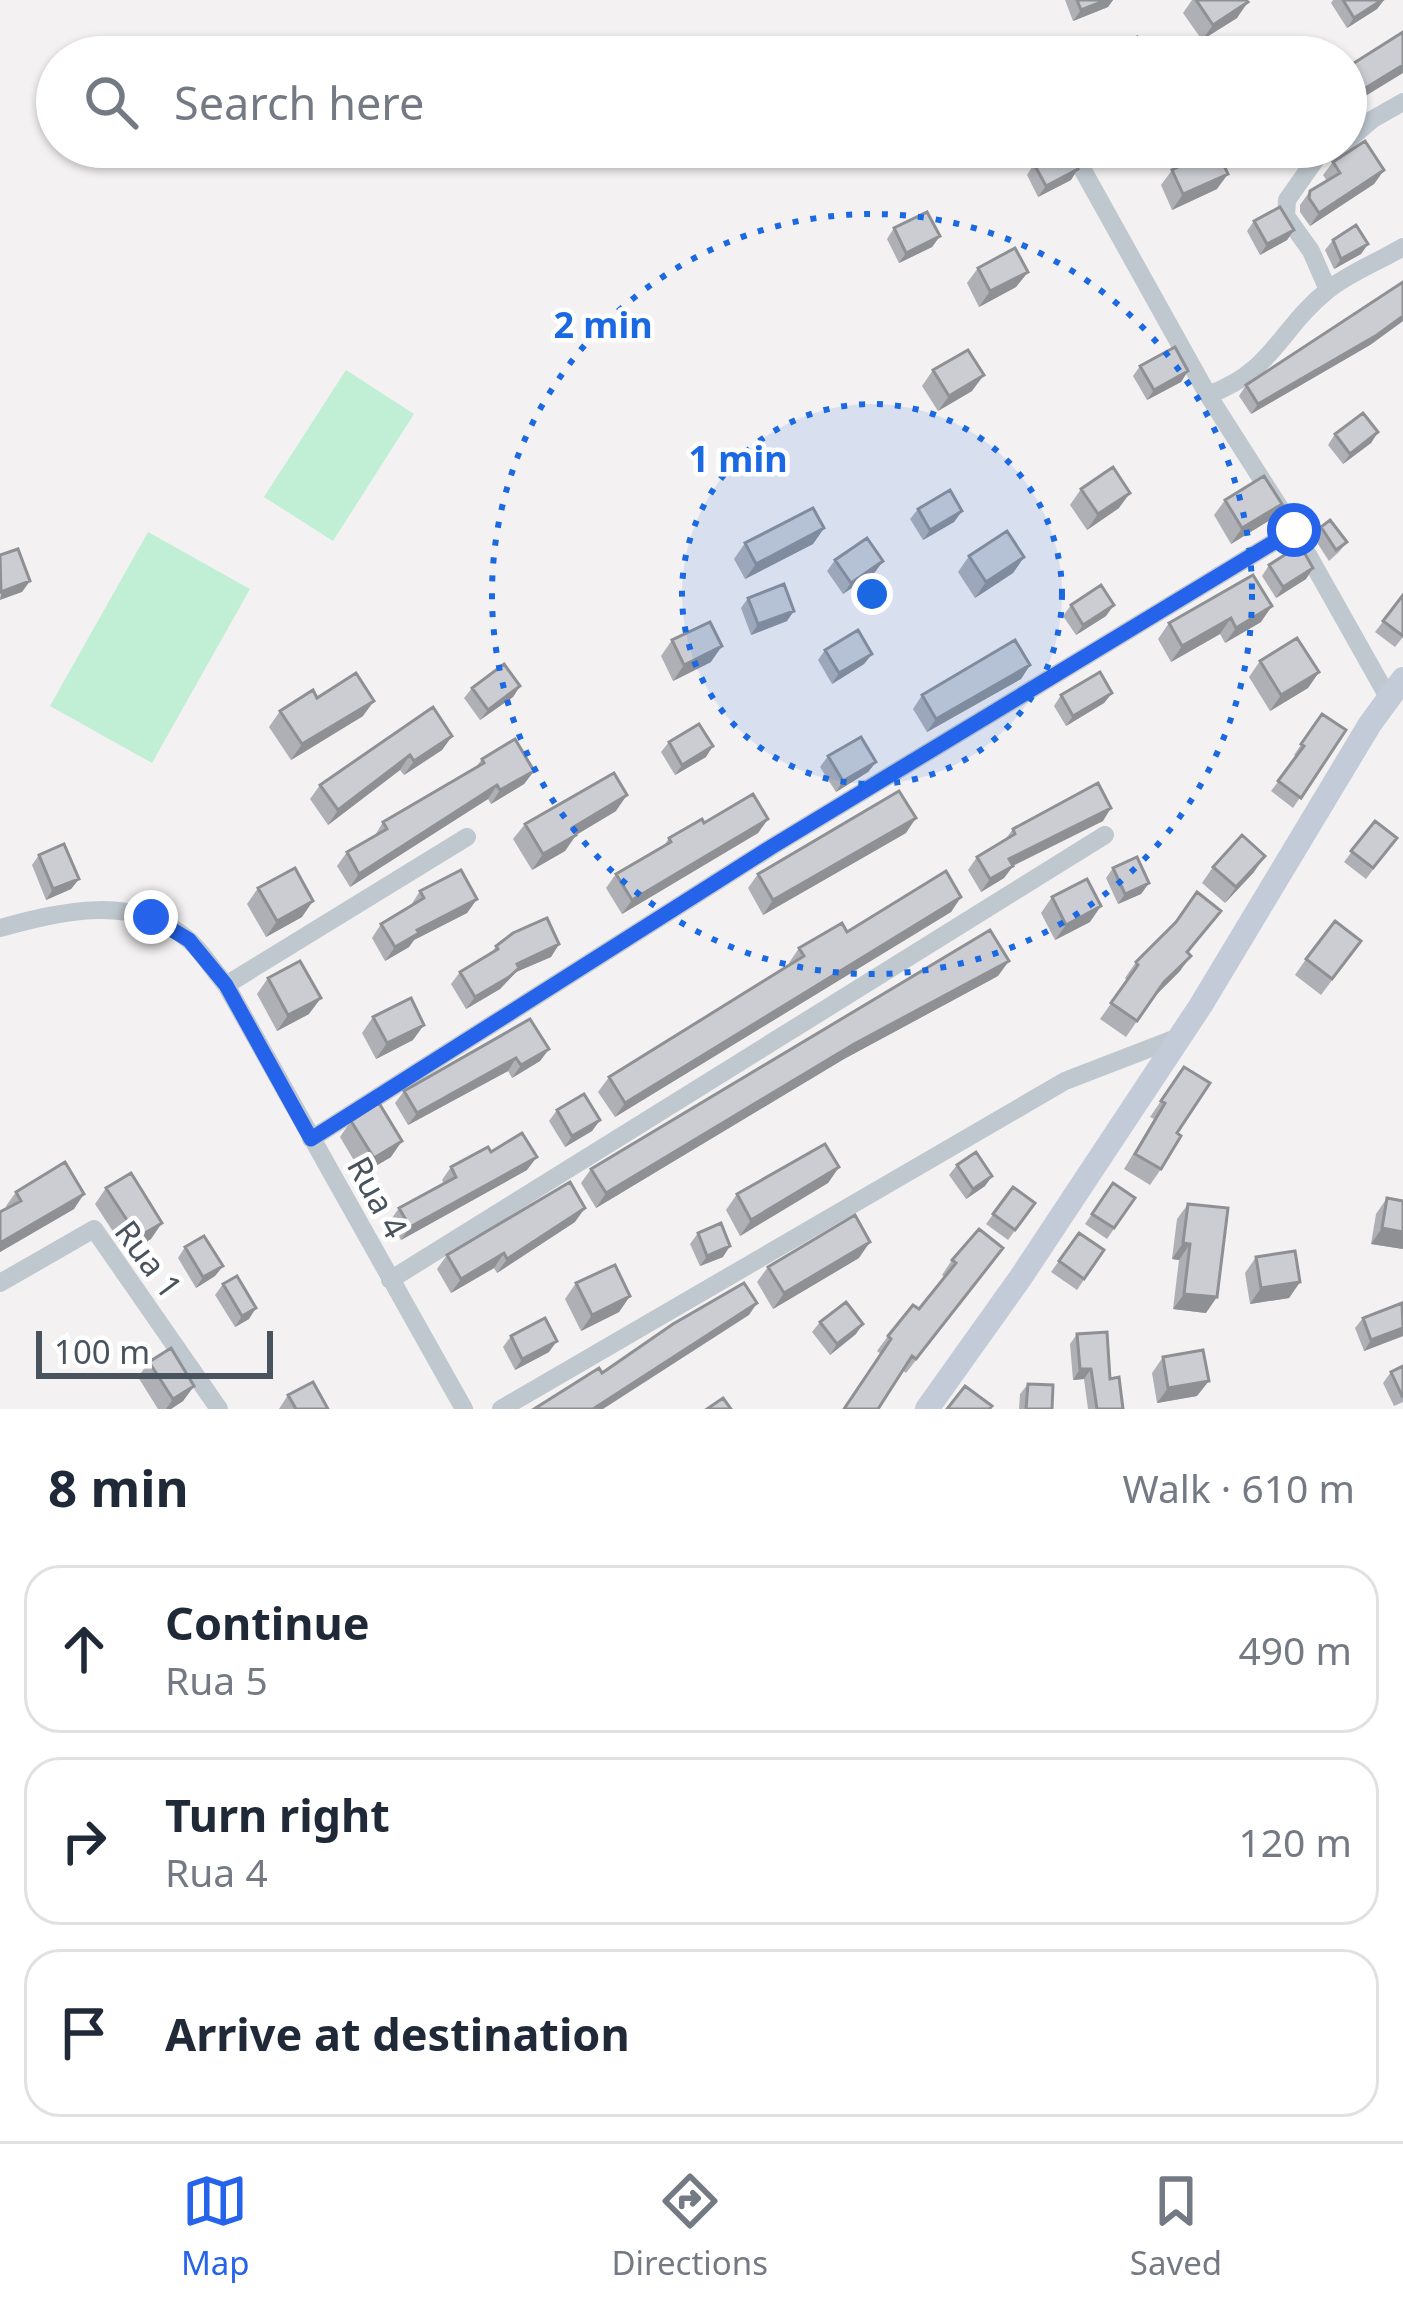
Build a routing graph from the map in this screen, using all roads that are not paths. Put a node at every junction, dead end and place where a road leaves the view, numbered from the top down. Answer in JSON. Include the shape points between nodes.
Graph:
{"nodes":[{"id":1,"x":1403,"y":102,"type":"edge"},
{"id":2,"x":1367,"y":124,"type":"edge"},
{"id":3,"x":1082,"y":168,"type":"edge"},
{"id":4,"x":1310,"y":168,"type":"edge"},
{"id":5,"x":1403,"y":247,"type":"edge"},
{"id":6,"x":1328,"y":290,"type":"junction"},
{"id":7,"x":1208,"y":395,"type":"junction"},
{"id":8,"x":1294,"y":530,"type":"junction"},
{"id":9,"x":1396,"y":688,"type":"edge"},
{"id":10,"x":1105,"y":835,"type":"dead end"},
{"id":11,"x":467,"y":837,"type":"dead end"},
{"id":12,"x":0,"y":928,"type":"edge"},
{"id":13,"x":226,"y":985,"type":"junction"},
{"id":14,"x":1180,"y":1037,"type":"junction"},
{"id":15,"x":311,"y":1139,"type":"junction"},
{"id":16,"x":390,"y":1280,"type":"junction"},
{"id":17,"x":0,"y":1283,"type":"edge"},
{"id":18,"x":219,"y":1409,"type":"edge"},
{"id":19,"x":464,"y":1409,"type":"edge"},
{"id":20,"x":501,"y":1409,"type":"edge"},
{"id":21,"x":927,"y":1409,"type":"edge"}],
"edges":[{"from":1,"to":2,"type":"street"},
{"from":3,"to":7,"type":"street"},
{"from":4,"to":6,"type":"street","via":[[1287,200],[1286,216]]},
{"from":5,"to":6,"type":"street"},
{"from":6,"to":7,"type":"street","via":[[1265,362],[1239,384]]},
{"from":7,"to":8,"type":"street"},
{"from":8,"to":9,"type":"street"},
{"from":8,"to":15,"type":"street"},
{"from":9,"to":14,"type":"street"},
{"from":10,"to":16,"type":"street"},
{"from":11,"to":13,"type":"street"},
{"from":12,"to":13,"type":"street","name":"Rua 4","via":[[63,911],[151,917],[189,940]]},
{"from":13,"to":15,"type":"street","name":"Rua 4"},
{"from":14,"to":20,"type":"street","via":[[1065,1081]]},
{"from":14,"to":21,"type":"street"},
{"from":15,"to":16,"type":"street","name":"Rua 4"},
{"from":16,"to":19,"type":"street","name":"Rua 4"},
{"from":17,"to":18,"type":"street","name":"Rua 1","via":[[94,1229]]}]}
